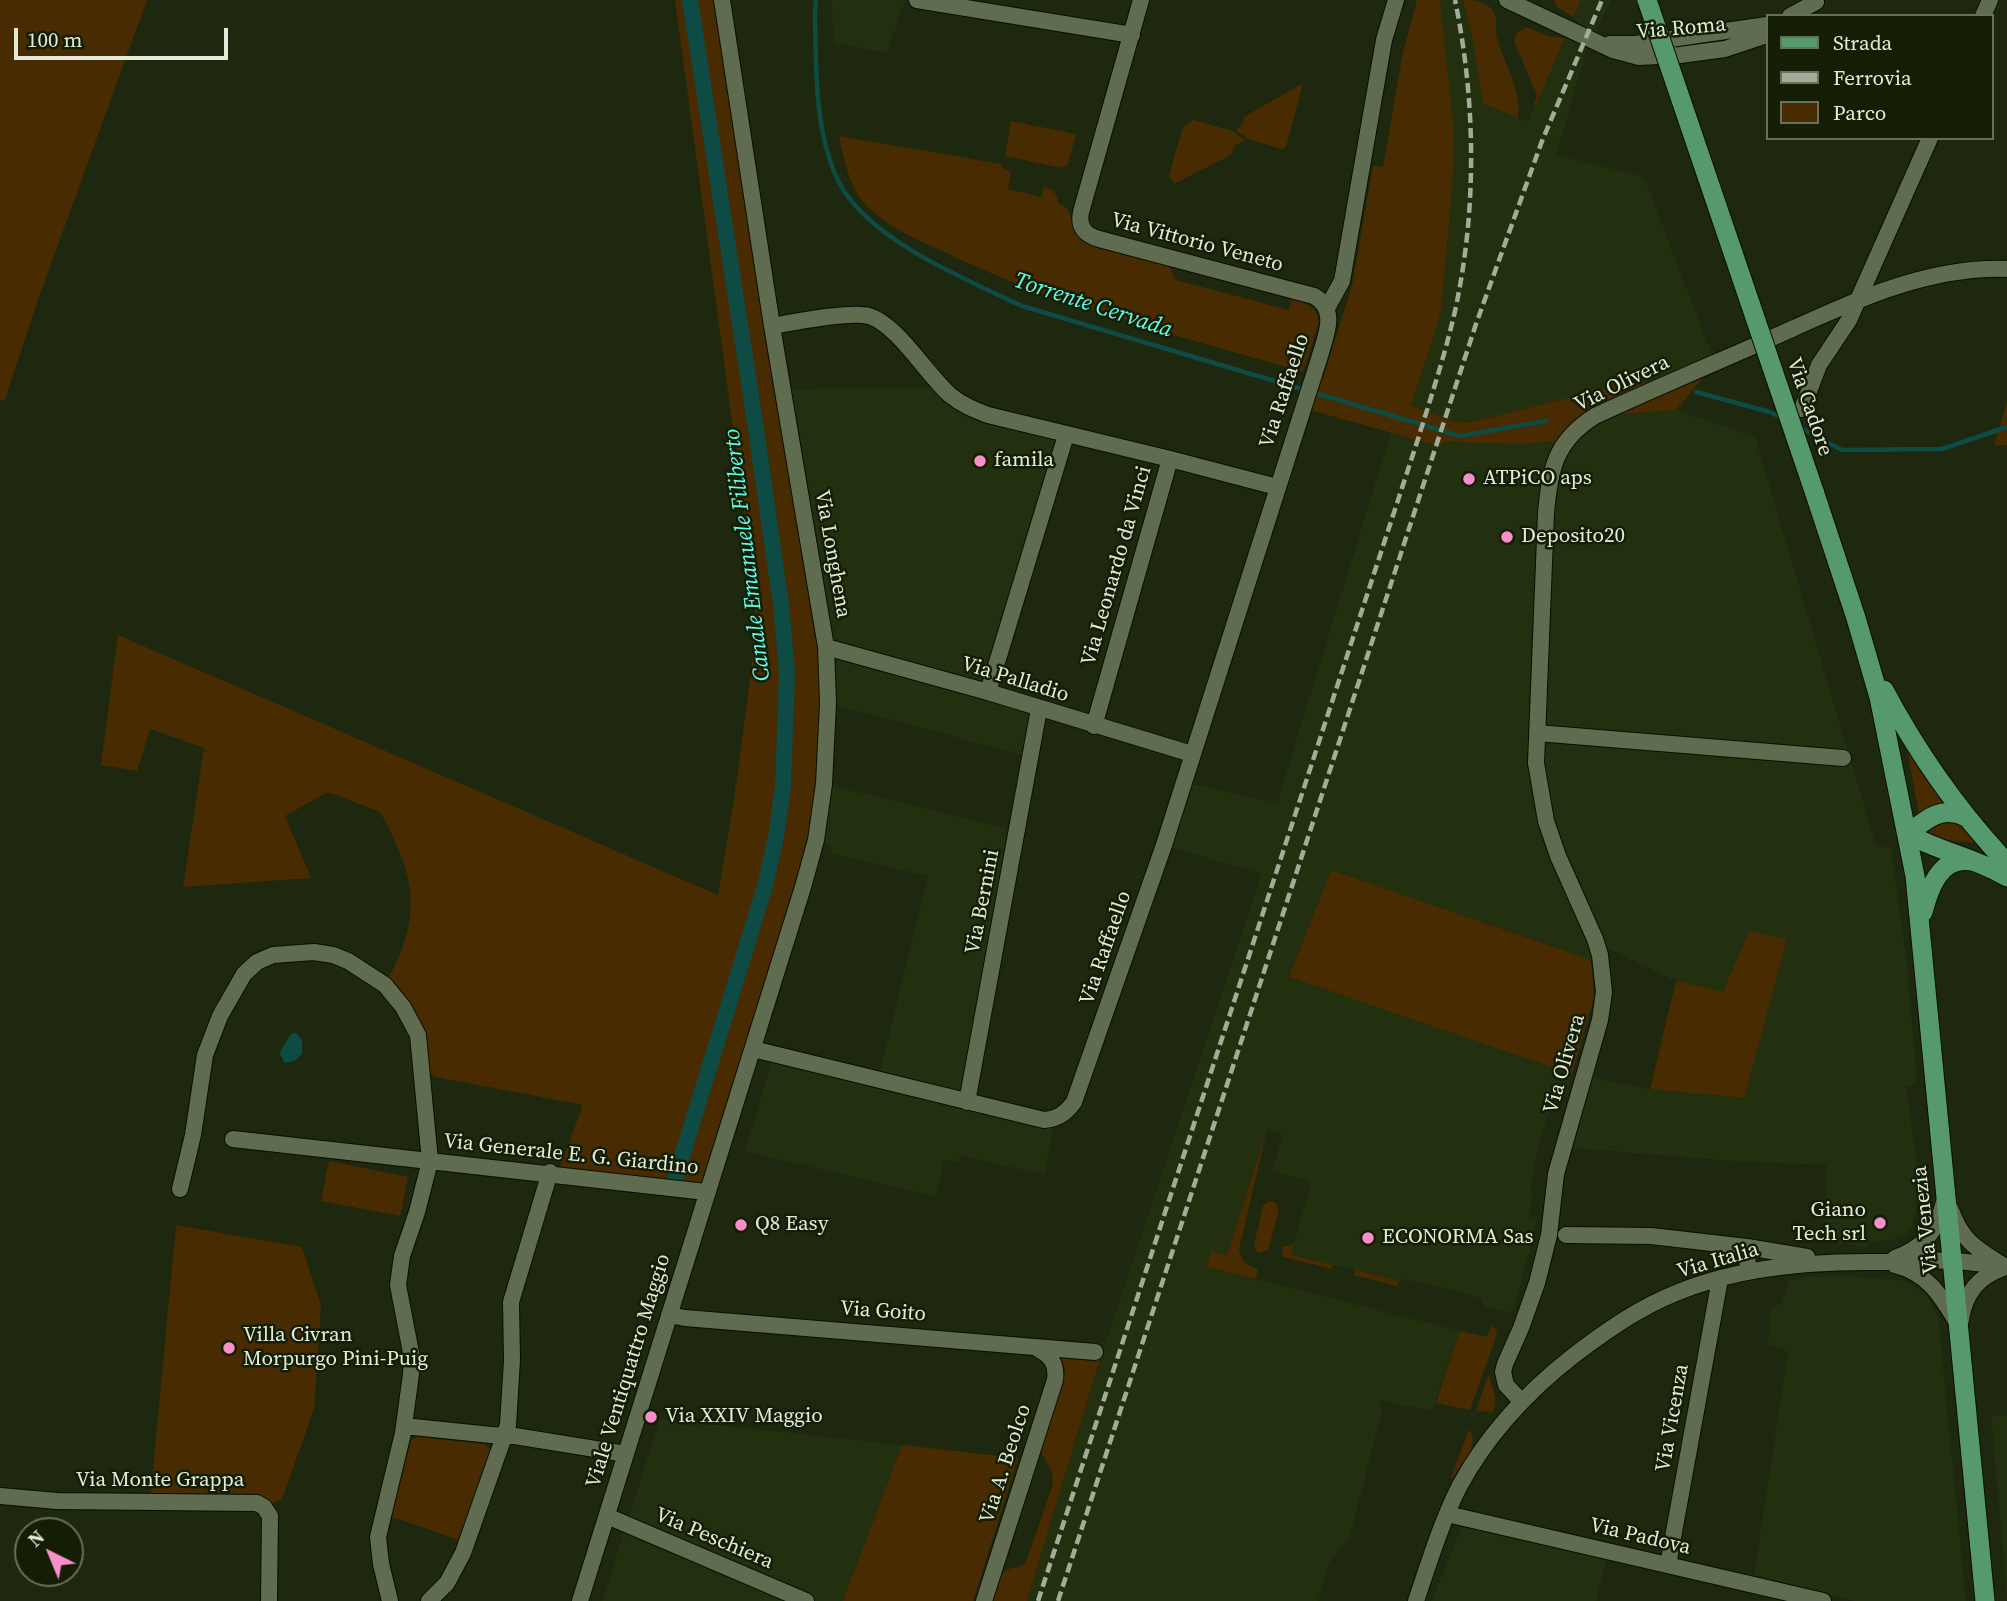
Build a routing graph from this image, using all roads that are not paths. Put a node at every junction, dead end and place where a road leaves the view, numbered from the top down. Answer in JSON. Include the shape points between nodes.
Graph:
{"nodes":[{"id":1,"x":722,"y":0,"type":"edge"},
{"id":2,"x":918,"y":0,"type":"edge"},
{"id":3,"x":1142,"y":0,"type":"edge"},
{"id":4,"x":1396,"y":0,"type":"edge"},
{"id":5,"x":1507,"y":0,"type":"edge"},
{"id":6,"x":1647,"y":0,"type":"edge"},
{"id":7,"x":1817,"y":1,"type":"edge"},
{"id":8,"x":1531,"y":5,"type":"edge"},
{"id":9,"x":1794,"y":14,"type":"edge"},
{"id":10,"x":1801,"y":14,"type":"edge"},
{"id":11,"x":1766,"y":25,"type":"edge"},
{"id":12,"x":1132,"y":35,"type":"junction"},
{"id":13,"x":1766,"y":35,"type":"edge"},
{"id":14,"x":1600,"y":43,"type":"junction"},
{"id":15,"x":1929,"y":140,"type":"edge"},
{"id":16,"x":2007,"y":269,"type":"edge"},
{"id":17,"x":1858,"y":301,"type":"junction"},
{"id":18,"x":1327,"y":308,"type":"junction"},
{"id":19,"x":772,"y":326,"type":"junction"},
{"id":20,"x":1802,"y":409,"type":"dead end"},
{"id":21,"x":1066,"y":435,"type":"junction"},
{"id":22,"x":1170,"y":458,"type":"junction"},
{"id":23,"x":1276,"y":487,"type":"junction"},
{"id":24,"x":826,"y":647,"type":"junction"},
{"id":25,"x":1868,"y":660,"type":"junction"},
{"id":26,"x":988,"y":692,"type":"junction"},
{"id":27,"x":1039,"y":709,"type":"junction"},
{"id":28,"x":1094,"y":726,"type":"junction"},
{"id":29,"x":1536,"y":733,"type":"junction"},
{"id":30,"x":1192,"y":754,"type":"junction"},
{"id":31,"x":1843,"y":758,"type":"dead end"},
{"id":32,"x":1966,"y":817,"type":"junction"},
{"id":33,"x":1908,"y":834,"type":"junction"},
{"id":34,"x":1981,"y":863,"type":"junction"},
{"id":35,"x":2007,"y":863,"type":"edge"},
{"id":36,"x":2007,"y":877,"type":"edge"},
{"id":37,"x":1921,"y":920,"type":"junction"},
{"id":38,"x":753,"y":1049,"type":"junction"},
{"id":39,"x":967,"y":1101,"type":"junction"},
{"id":40,"x":233,"y":1139,"type":"dead end"},
{"id":41,"x":719,"y":1153,"type":"joint"},
{"id":42,"x":430,"y":1161,"type":"junction"},
{"id":43,"x":550,"y":1172,"type":"junction"},
{"id":44,"x":180,"y":1189,"type":"dead end"},
{"id":45,"x":1947,"y":1189,"type":"junction"},
{"id":46,"x":706,"y":1192,"type":"junction"},
{"id":47,"x":1566,"y":1235,"type":"dead end"},
{"id":48,"x":1747,"y":1247,"type":"junction"},
{"id":49,"x":1827,"y":1261,"type":"junction"},
{"id":50,"x":1952,"y":1261,"type":"junction"},
{"id":51,"x":1883,"y":1262,"type":"junction"},
{"id":52,"x":2006,"y":1267,"type":"edge"},
{"id":53,"x":1748,"y":1271,"type":"junction"},
{"id":54,"x":1720,"y":1279,"type":"junction"},
{"id":55,"x":669,"y":1315,"type":"junction"},
{"id":56,"x":1959,"y":1327,"type":"junction"},
{"id":57,"x":1036,"y":1348,"type":"junction"},
{"id":58,"x":1095,"y":1352,"type":"dead end"},
{"id":59,"x":1521,"y":1401,"type":"junction"},
{"id":60,"x":404,"y":1426,"type":"junction"},
{"id":61,"x":504,"y":1435,"type":"junction"},
{"id":62,"x":626,"y":1454,"type":"junction"},
{"id":63,"x":0,"y":1496,"type":"edge"},
{"id":64,"x":1447,"y":1514,"type":"junction"},
{"id":65,"x":607,"y":1516,"type":"junction"},
{"id":66,"x":1668,"y":1565,"type":"junction"},
{"id":67,"x":269,"y":1601,"type":"edge"},
{"id":68,"x":390,"y":1601,"type":"edge"},
{"id":69,"x":429,"y":1601,"type":"edge"},
{"id":70,"x":580,"y":1601,"type":"edge"},
{"id":71,"x":806,"y":1601,"type":"edge"},
{"id":72,"x":984,"y":1601,"type":"edge"},
{"id":73,"x":1416,"y":1601,"type":"edge"},
{"id":74,"x":1823,"y":1601,"type":"edge"},
{"id":75,"x":1984,"y":1601,"type":"edge"}],
"edges":[{"from":1,"to":19,"type":"street","name":"Via Longhena"},
{"from":2,"to":12,"type":"street"},
{"from":3,"to":12,"type":"street","name":"Via Vittorio Veneto"},
{"from":4,"to":18,"type":"street","via":[[1384,40],[1342,281]]},
{"from":5,"to":8,"type":"street","name":"Via Roma"},
{"from":6,"to":25,"type":"main road","name":"Via Cadore","bridge":true},
{"from":7,"to":9,"type":"street"},
{"from":7,"to":10,"type":"street"},
{"from":8,"to":14,"type":"street","name":"Via Roma"},
{"from":11,"to":14,"type":"street","name":"Via Roma","via":[[1636,44]]},
{"from":12,"to":18,"type":"street","name":"Via Vittorio Veneto","via":[[1081,212],[1082,228],[1099,239],[1314,296]]},
{"from":13,"to":14,"type":"street","name":"Via Roma","via":[[1725,49],[1650,57],[1627,55]]},
{"from":15,"to":17,"type":"street"},
{"from":16,"to":17,"type":"street","name":"Via Olivera","via":[[1935,275]]},
{"from":17,"to":20,"type":"street","via":[[1819,365]]},
{"from":17,"to":29,"type":"street","name":"Via Olivera","via":[[1595,416],[1566,440],[1548,484]]},
{"from":18,"to":23,"type":"street","name":"Via Raffaello","via":[[1328,326]]},
{"from":19,"to":21,"type":"street","via":[[872,317],[893,332],[952,397],[968,407]]},
{"from":19,"to":24,"type":"street","name":"Via Longhena"},
{"from":21,"to":22,"type":"street"},
{"from":21,"to":26,"type":"street"},
{"from":22,"to":23,"type":"street"},
{"from":22,"to":28,"type":"street","name":"Via Leonardo da Vinci"},
{"from":23,"to":30,"type":"street","name":"Via Raffaello"},
{"from":24,"to":26,"type":"street","name":"Via Palladio"},
{"from":24,"to":38,"type":"street","name":"Via Longhena","via":[[826,753],[817,830]]},
{"from":25,"to":32,"type":"main road","via":[[1923,759]]},
{"from":25,"to":33,"type":"main road","name":"Via Cadore"},
{"from":26,"to":27,"type":"street","name":"Via Palladio"},
{"from":27,"to":28,"type":"street","name":"Via Palladio"},
{"from":27,"to":39,"type":"street","name":"Via Bernini"},
{"from":28,"to":30,"type":"street","name":"Via Palladio"},
{"from":29,"to":31,"type":"street"},
{"from":29,"to":59,"type":"street","name":"Via Olivera","via":[[1546,821],[1595,939],[1604,992],[1556,1174],[1549,1235],[1537,1283],[1503,1372],[1506,1385]]},
{"from":30,"to":39,"type":"street","name":"Via Raffaello","via":[[1074,1102],[1054,1120],[1044,1120]]},
{"from":32,"to":33,"type":"main road","via":[[1956,812],[1938,813]]},
{"from":32,"to":35,"type":"main road"},
{"from":33,"to":34,"type":"main road"},
{"from":33,"to":37,"type":"main road","name":"Via Venezia"},
{"from":34,"to":36,"type":"main road"},
{"from":34,"to":37,"type":"main road","via":[[1957,861],[1943,869],[1928,892]]},
{"from":37,"to":45,"type":"main road","name":"Via Venezia"},
{"from":38,"to":39,"type":"street","name":"Via Raffaello"},
{"from":38,"to":41,"type":"street","name":"Via Longhena"},
{"from":40,"to":42,"type":"street","name":"Via Generale E. G. Giardino"},
{"from":41,"to":46,"type":"street","name":"Viale Ventiquattro Maggio"},
{"from":42,"to":43,"type":"street","name":"Via Generale E. G. Giardino"},
{"from":42,"to":44,"type":"street","name":"Via Generale E. G. Giardino","via":[[418,1035],[403,1007],[385,985],[348,961],[292,952],[257,962],[244,974],[220,1017],[205,1055]]},
{"from":42,"to":60,"type":"street","name":"Via Generale E. G. Giardino","via":[[398,1285],[412,1358]]},
{"from":43,"to":46,"type":"street","name":"Via Generale E. G. Giardino"},
{"from":43,"to":61,"type":"street","via":[[511,1302],[511,1387]]},
{"from":45,"to":50,"type":"main road","name":"Via Venezia"},
{"from":45,"to":51,"type":"street","name":"Via Italia","via":[[1939,1222],[1930,1236],[1908,1253]]},
{"from":45,"to":52,"type":"street","via":[[1960,1231]]},
{"from":46,"to":55,"type":"street","name":"Viale Ventiquattro Maggio"},
{"from":47,"to":48,"type":"street","via":[[1651,1236]]},
{"from":48,"to":49,"type":"street"},
{"from":48,"to":53,"type":"street"},
{"from":49,"to":51,"type":"street","name":"Via Italia"},
{"from":49,"to":53,"type":"street","name":"Via Italia"},
{"from":50,"to":51,"type":"street","name":"Via Italia"},
{"from":50,"to":52,"type":"street","name":"Via Italia"},
{"from":50,"to":56,"type":"main road","name":"Via Venezia"},
{"from":51,"to":56,"type":"street","name":"Via Italia","via":[[1922,1276],[1936,1289]]},
{"from":52,"to":56,"type":"street","via":[[1981,1278],[1970,1291]]},
{"from":53,"to":54,"type":"street","name":"Via Italia"},
{"from":54,"to":59,"type":"street","name":"Via Italia","via":[[1640,1310],[1580,1351]]},
{"from":54,"to":66,"type":"street","name":"Via Vicenza"},
{"from":55,"to":57,"type":"street","name":"Via Goito"},
{"from":55,"to":62,"type":"street","name":"Viale Ventiquattro Maggio"},
{"from":56,"to":75,"type":"main road","name":"Via Venezia"},
{"from":57,"to":58,"type":"street","name":"Via Goito"},
{"from":57,"to":72,"type":"street","name":"Via A. Beolco","via":[[1052,1359],[1055,1380]]},
{"from":59,"to":64,"type":"street","name":"Via Italia","via":[[1480,1454]]},
{"from":60,"to":61,"type":"street"},
{"from":60,"to":68,"type":"street","name":"Via Generale E. G. Giardino","via":[[378,1537]]},
{"from":61,"to":62,"type":"street"},
{"from":61,"to":69,"type":"street","via":[[463,1553],[447,1583]]},
{"from":62,"to":65,"type":"street","name":"Viale Ventiquattro Maggio"},
{"from":63,"to":67,"type":"street","name":"Via Monte Grappa","via":[[50,1501],[257,1503],[270,1516]]},
{"from":64,"to":66,"type":"street","name":"Via Padova"},
{"from":64,"to":73,"type":"street","name":"Via Italia"},
{"from":65,"to":70,"type":"street","name":"Viale Ventiquattro Maggio"},
{"from":65,"to":71,"type":"street","name":"Via Peschiera"},
{"from":66,"to":74,"type":"street","name":"Via Padova"}]}
